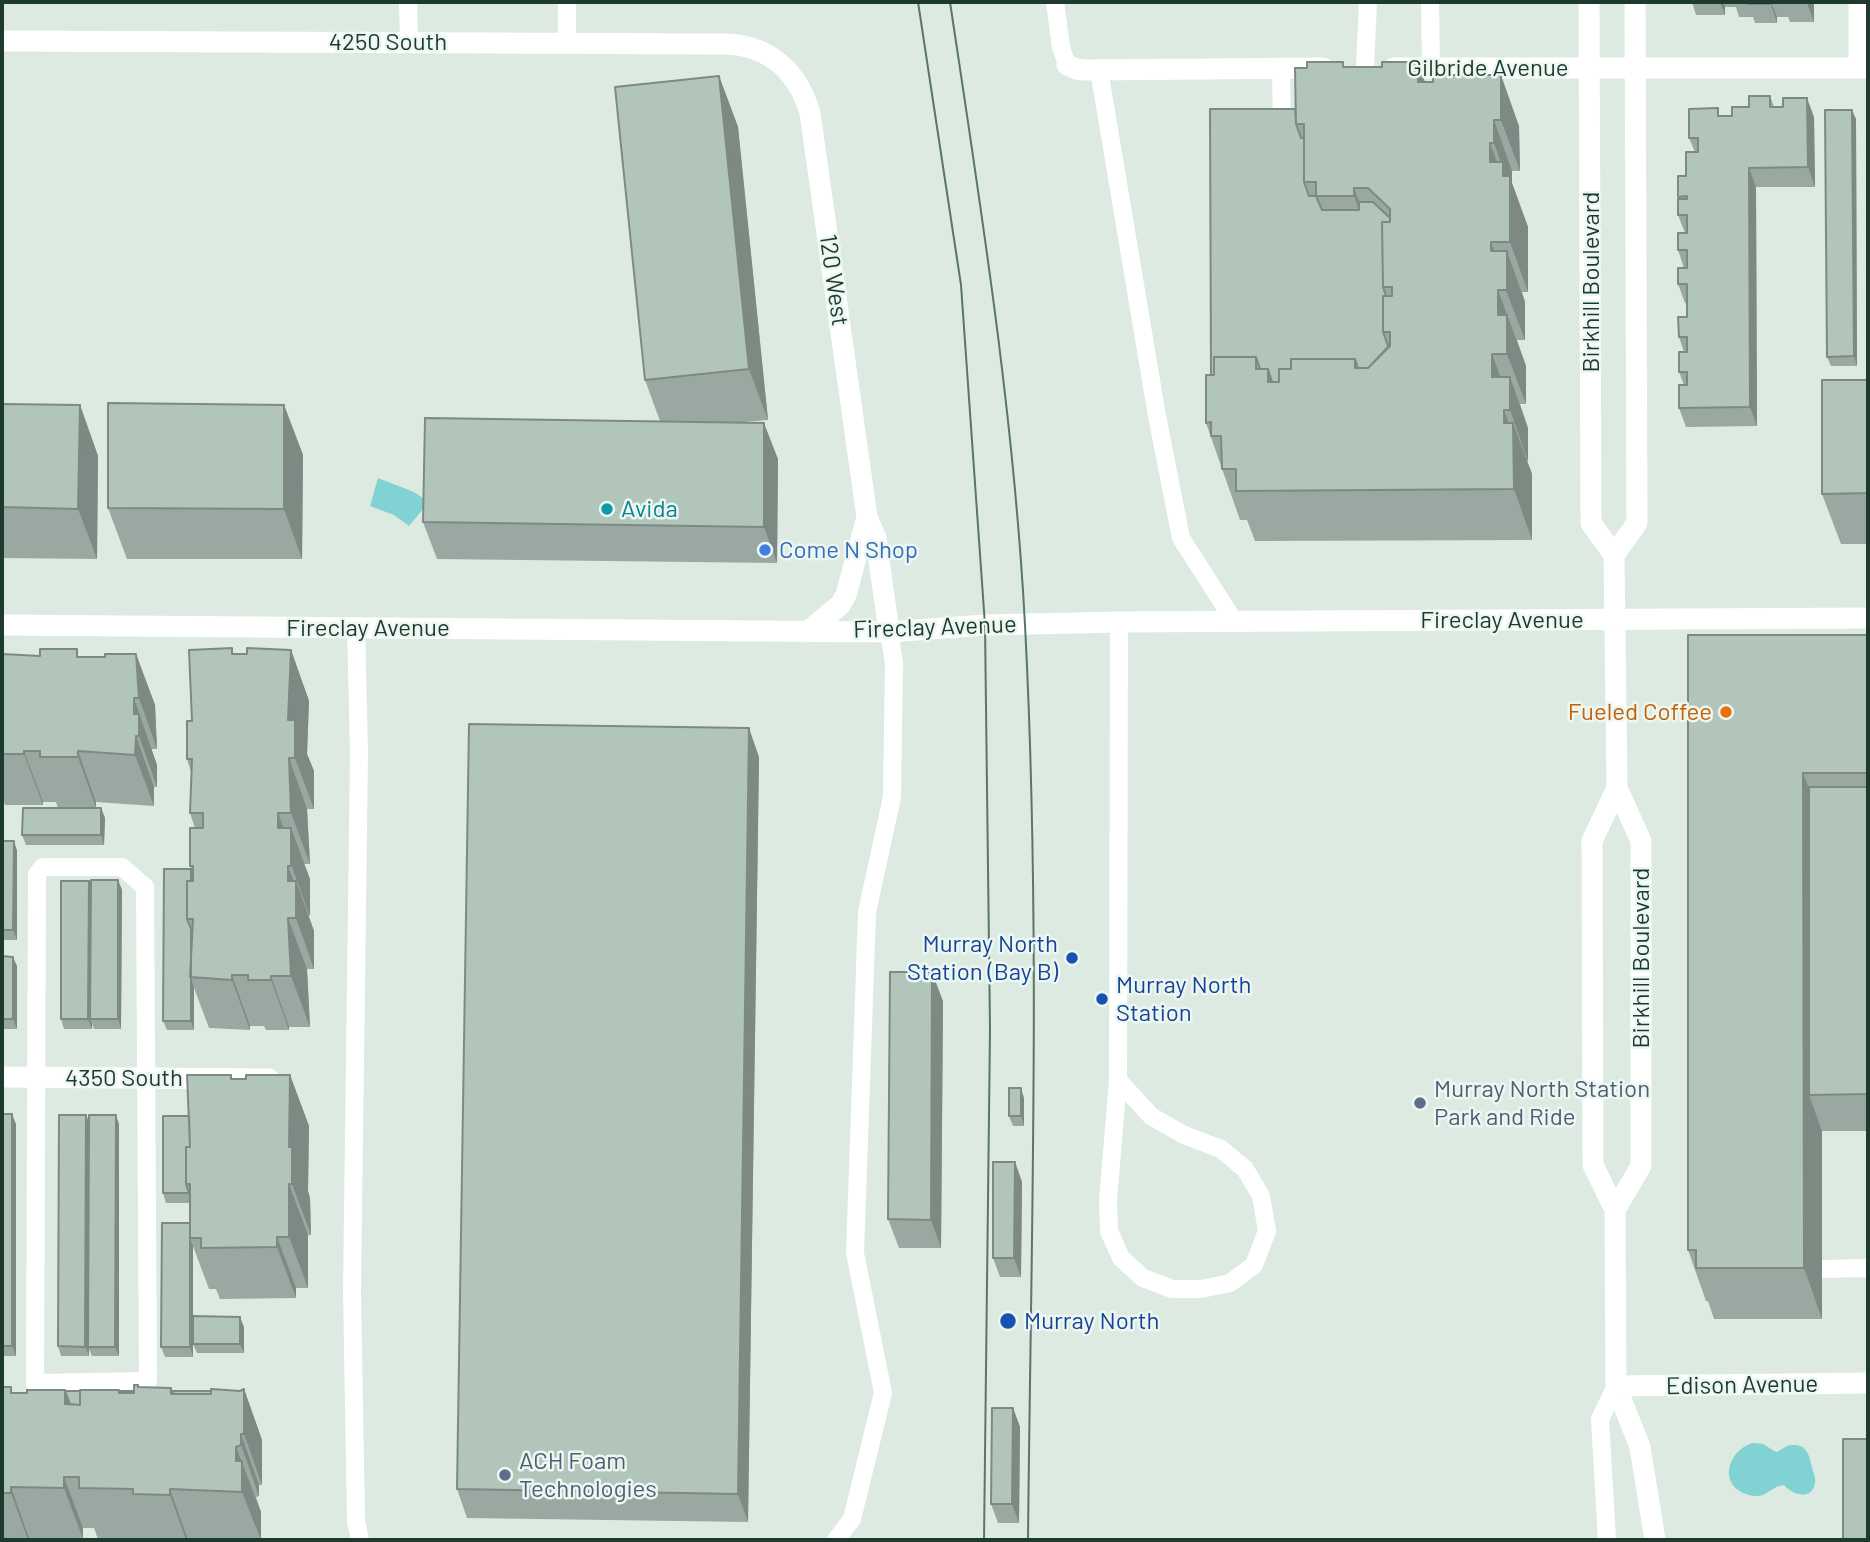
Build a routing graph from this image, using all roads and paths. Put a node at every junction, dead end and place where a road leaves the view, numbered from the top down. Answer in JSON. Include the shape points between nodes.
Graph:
{"nodes":[{"id":1,"x":408,"y":2,"type":"edge"},
{"id":2,"x":567,"y":2,"type":"edge"},
{"id":3,"x":1055,"y":2,"type":"edge"},
{"id":4,"x":1368,"y":2,"type":"edge"},
{"id":5,"x":1430,"y":2,"type":"edge"},
{"id":6,"x":1589,"y":2,"type":"edge"},
{"id":7,"x":1635,"y":2,"type":"edge"},
{"id":8,"x":1859,"y":2,"type":"edge"},
{"id":9,"x":2,"y":41,"type":"edge"},
{"id":10,"x":409,"y":42,"type":"junction"},
{"id":11,"x":567,"y":43,"type":"junction"},
{"id":12,"x":772,"y":57,"type":"joint"},
{"id":13,"x":1067,"y":65,"type":"joint"},
{"id":14,"x":1281,"y":68,"type":"junction"},
{"id":15,"x":1351,"y":68,"type":"junction"},
{"id":16,"x":1431,"y":68,"type":"junction"},
{"id":17,"x":1864,"y":68,"type":"edge"},
{"id":18,"x":1590,"y":69,"type":"junction"},
{"id":19,"x":1635,"y":69,"type":"junction"},
{"id":20,"x":1098,"y":70,"type":"junction"},
{"id":21,"x":1282,"y":146,"type":"edge"},
{"id":22,"x":867,"y":517,"type":"junction"},
{"id":23,"x":1614,"y":555,"type":"junction"},
{"id":24,"x":1868,"y":618,"type":"edge"},
{"id":25,"x":1616,"y":620,"type":"junction"},
{"id":26,"x":1234,"y":621,"type":"junction"},
{"id":27,"x":1119,"y":622,"type":"junction"},
{"id":28,"x":2,"y":625,"type":"edge"},
{"id":29,"x":356,"y":628,"type":"junction"},
{"id":30,"x":807,"y":632,"type":"junction"},
{"id":31,"x":889,"y":632,"type":"junction"},
{"id":32,"x":1617,"y":788,"type":"junction"},
{"id":33,"x":2,"y":1077,"type":"edge"},
{"id":34,"x":35,"y":1077,"type":"junction"},
{"id":35,"x":148,"y":1078,"type":"junction"},
{"id":36,"x":289,"y":1079,"type":"edge"},
{"id":37,"x":1118,"y":1080,"type":"junction"},
{"id":38,"x":1615,"y":1210,"type":"junction"},
{"id":39,"x":1868,"y":1268,"type":"edge"},
{"id":40,"x":1822,"y":1269,"type":"dead end"},
{"id":41,"x":1868,"y":1383,"type":"edge"},
{"id":42,"x":1616,"y":1386,"type":"junction"},
{"id":43,"x":359,"y":1540,"type":"edge"},
{"id":44,"x":836,"y":1540,"type":"edge"},
{"id":45,"x":1607,"y":1540,"type":"edge"},
{"id":46,"x":1655,"y":1540,"type":"edge"}],
"edges":[{"from":1,"to":10,"type":"lane"},
{"from":2,"to":11,"type":"lane"},
{"from":3,"to":13,"type":"lane"},
{"from":4,"to":15,"type":"lane"},
{"from":5,"to":16,"type":"lane"},
{"from":6,"to":18,"type":"street","name":"Birkhill Boulevard"},
{"from":7,"to":19,"type":"street","name":"Birkhill Boulevard"},
{"from":8,"to":17,"type":"street"},
{"from":9,"to":10,"type":"street","name":"4250 South"},
{"from":10,"to":11,"type":"street","name":"4250 South"},
{"from":11,"to":12,"type":"street","name":"4250 South","via":[[739,44]]},
{"from":12,"to":22,"type":"street","name":"120 West","via":[[792,74],[810,113]]},
{"from":13,"to":20,"type":"street","name":"Gilbride Avenue"},
{"from":14,"to":15,"type":"street","name":"Gilbride Avenue"},
{"from":14,"to":20,"type":"street","name":"Gilbride Avenue"},
{"from":14,"to":21,"type":"lane"},
{"from":15,"to":16,"type":"street","name":"Gilbride Avenue"},
{"from":16,"to":18,"type":"street","name":"Gilbride Avenue"},
{"from":17,"to":19,"type":"street","name":"Gilbride Avenue"},
{"from":18,"to":19,"type":"street","name":"Gilbride Avenue"},
{"from":18,"to":23,"type":"street","name":"Birkhill Boulevard","via":[[1591,523]]},
{"from":19,"to":23,"type":"street","name":"Birkhill Boulevard","via":[[1637,523]]},
{"from":20,"to":26,"type":"lane","via":[[1181,538]]},
{"from":22,"to":30,"type":"street","name":"120 West","via":[[846,595],[840,606]]},
{"from":22,"to":31,"type":"street","name":"120 West","via":[[876,538]]},
{"from":23,"to":25,"type":"street","name":"Birkhill Boulevard"},
{"from":24,"to":25,"type":"street","name":"Fireclay Avenue"},
{"from":25,"to":26,"type":"street","name":"Fireclay Avenue"},
{"from":25,"to":32,"type":"street","name":"Birkhill Boulevard"},
{"from":26,"to":27,"type":"street","name":"Fireclay Avenue"},
{"from":27,"to":31,"type":"street","name":"Fireclay Avenue"},
{"from":27,"to":37,"type":"lane"},
{"from":28,"to":29,"type":"street","name":"Fireclay Avenue"},
{"from":29,"to":30,"type":"street","name":"Fireclay Avenue"},
{"from":29,"to":43,"type":"lane","via":[[359,752],[352,1290]]},
{"from":30,"to":31,"type":"street","name":"Fireclay Avenue"},
{"from":31,"to":44,"type":"lane","via":[[894,663],[892,797],[867,912],[855,1253],[883,1393],[852,1519]]},
{"from":32,"to":38,"type":"street","name":"Birkhill Boulevard","via":[[1592,841],[1593,1165]]},
{"from":32,"to":38,"type":"street","name":"Birkhill Boulevard","via":[[1641,841],[1642,1166]]},
{"from":33,"to":34,"type":"street","name":"4350 South"},
{"from":34,"to":35,"type":"street","name":"4350 South"},
{"from":34,"to":35,"type":"lane","via":[[37,874],[43,867],[122,867],[145,887]]},
{"from":34,"to":35,"type":"lane","via":[[35,1383],[148,1381]]},
{"from":35,"to":36,"type":"street","name":"4350 South"},
{"from":37,"to":37,"type":"lane","via":[[1108,1201],[1109,1231],[1121,1258],[1143,1278],[1172,1289],[1230,1283],[1254,1265],[1267,1231],[1261,1196],[1245,1169],[1221,1149],[1151,1116]]},
{"from":38,"to":42,"type":"street","name":"Birkhill Boulevard"},
{"from":39,"to":40,"type":"lane"},
{"from":41,"to":42,"type":"street","name":"Edison Avenue"},
{"from":42,"to":45,"type":"lane","via":[[1600,1419]]},
{"from":42,"to":46,"type":"street","name":"Birkhill Boulevard","via":[[1640,1447]]}]}
